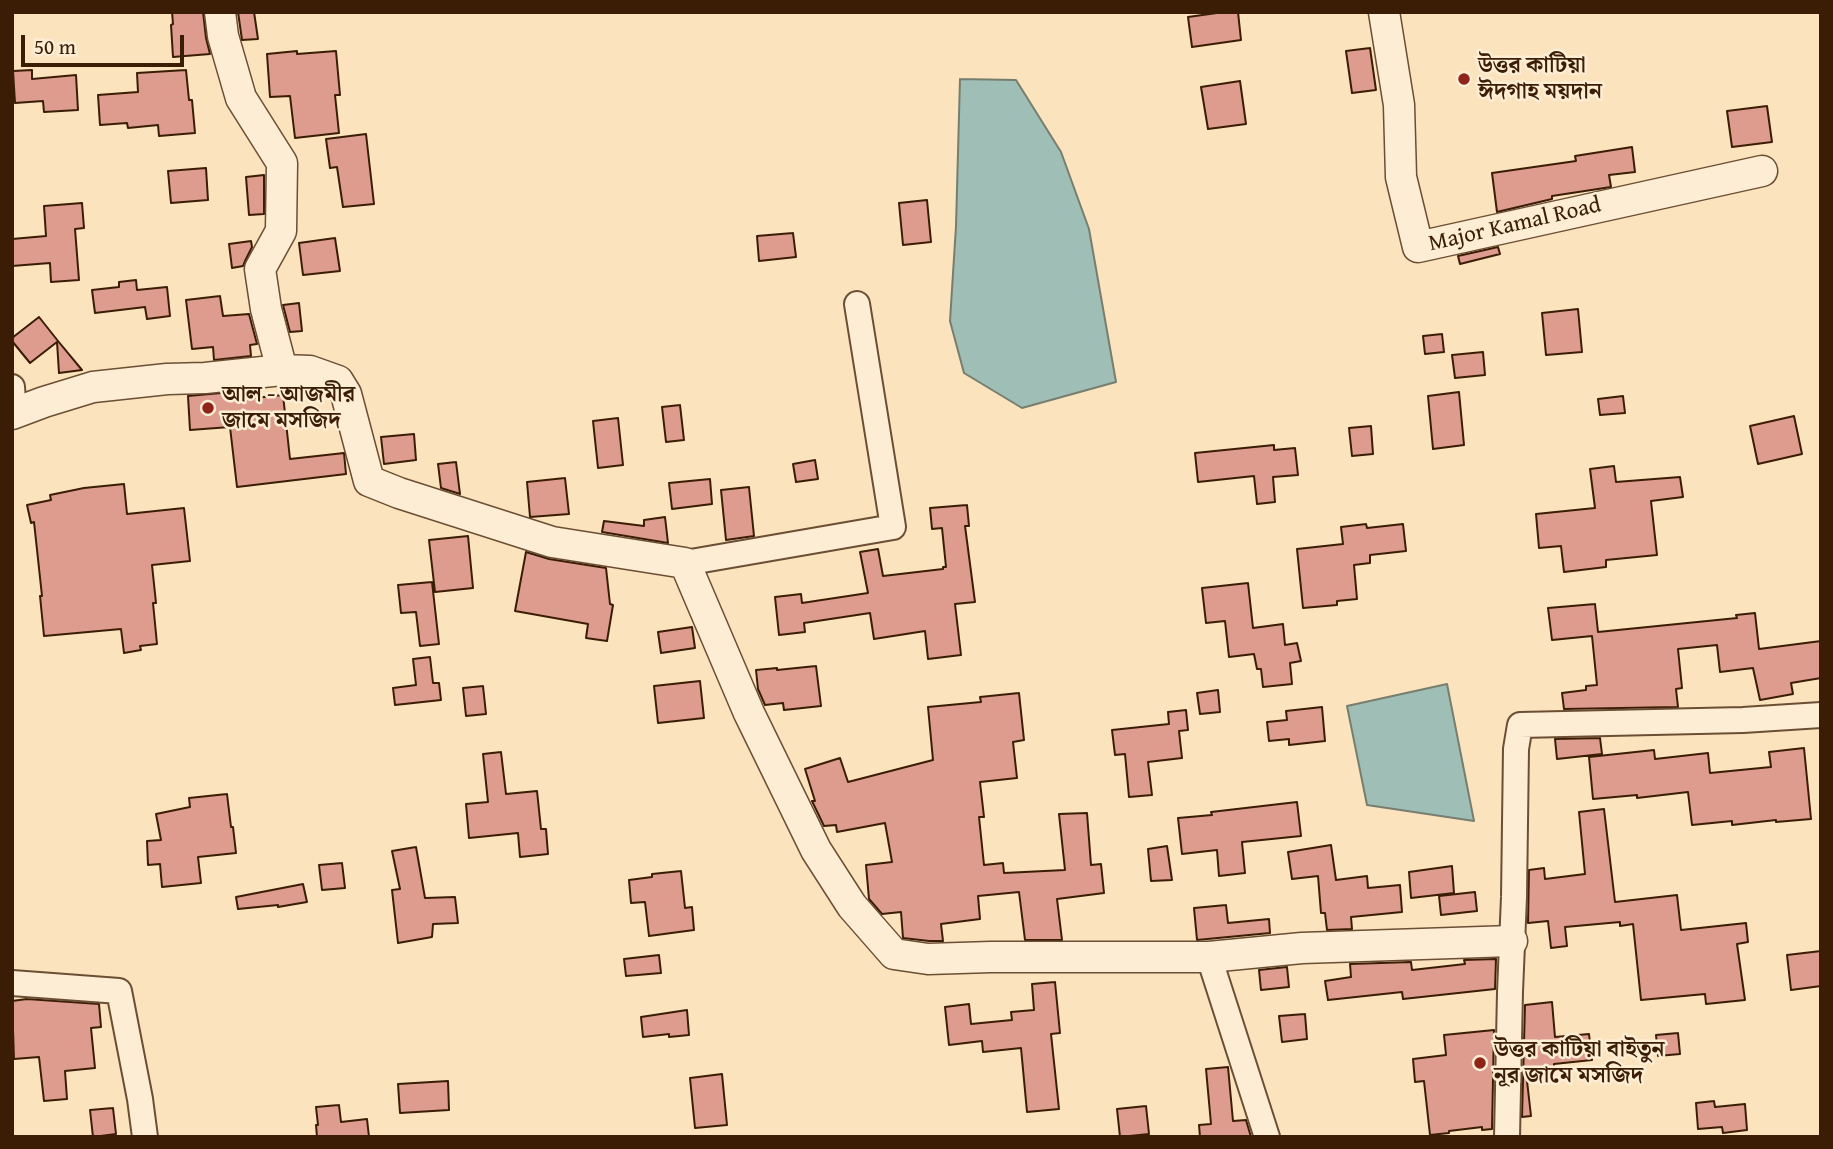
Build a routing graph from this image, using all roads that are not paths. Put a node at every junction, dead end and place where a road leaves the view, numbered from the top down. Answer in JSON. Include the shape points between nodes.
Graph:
{"nodes":[{"id":1,"x":220,"y":12,"type":"edge"},
{"id":2,"x":1384,"y":12,"type":"edge"},
{"id":3,"x":1762,"y":170,"type":"dead end"},
{"id":4,"x":857,"y":304,"type":"dead end"},
{"id":5,"x":282,"y":370,"type":"junction"},
{"id":6,"x":13,"y":405,"type":"edge"},
{"id":7,"x":685,"y":563,"type":"junction"},
{"id":8,"x":1821,"y":715,"type":"edge"},
{"id":9,"x":1512,"y":941,"type":"junction"},
{"id":10,"x":1209,"y":957,"type":"junction"},
{"id":11,"x":12,"y":983,"type":"edge"},
{"id":12,"x":145,"y":1137,"type":"edge"},
{"id":13,"x":1267,"y":1137,"type":"edge"},
{"id":14,"x":1507,"y":1137,"type":"edge"}],
"edges":[{"from":1,"to":5,"type":"street","via":[[241,98],[282,163],[281,231],[260,269]]},
{"from":2,"to":3,"type":"street","name":"Major Kamal Road","via":[[1399,105],[1401,177],[1418,247]]},
{"from":4,"to":7,"type":"street","via":[[893,527]]},
{"from":5,"to":6,"type":"street","via":[[93,387],[44,402]]},
{"from":5,"to":7,"type":"street","via":[[310,371],[338,380],[346,394],[369,481],[552,542]]},
{"from":7,"to":10,"type":"street","via":[[749,713],[816,850],[852,906],[894,954],[928,959]]},
{"from":8,"to":9,"type":"street","via":[[1520,725]]},
{"from":9,"to":10,"type":"street","via":[[1302,948]]},
{"from":9,"to":14,"type":"street"},
{"from":10,"to":13,"type":"street"},
{"from":11,"to":12,"type":"street","via":[[119,991]]}]}
